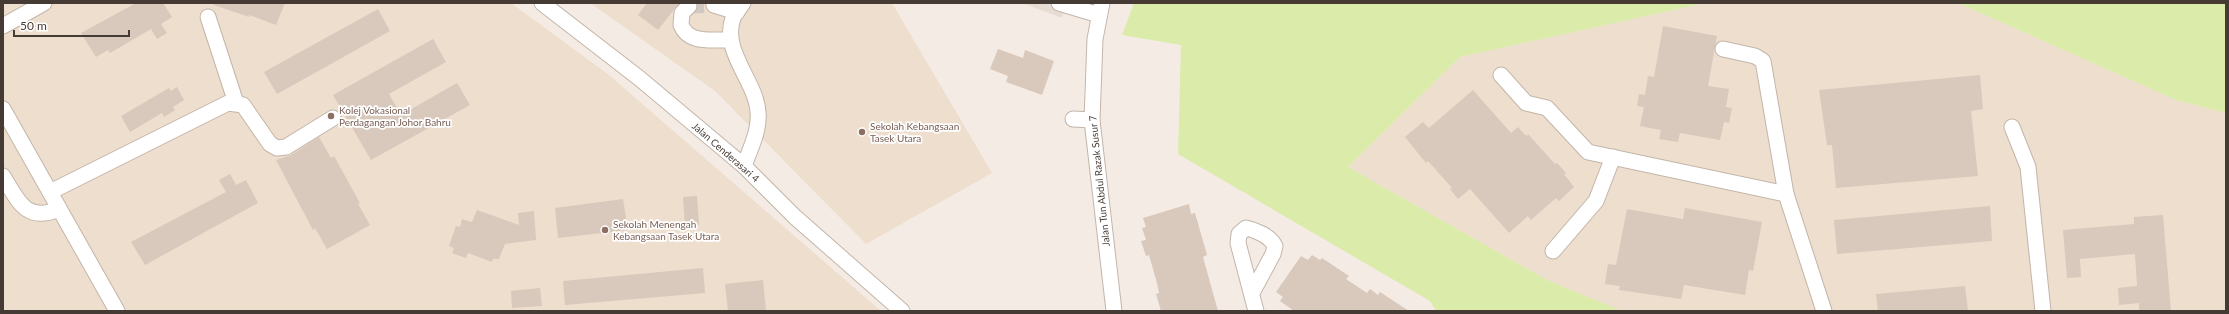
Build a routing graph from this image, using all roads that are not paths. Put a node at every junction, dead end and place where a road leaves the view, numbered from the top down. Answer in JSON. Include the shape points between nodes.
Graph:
{"nodes":[{"id":1,"x":44,"y":3,"type":"edge"},
{"id":2,"x":542,"y":3,"type":"edge"},
{"id":3,"x":1059,"y":3,"type":"edge"},
{"id":4,"x":714,"y":5,"type":"dead end"},
{"id":5,"x":689,"y":6,"type":"dead end"},
{"id":6,"x":740,"y":8,"type":"edge"},
{"id":7,"x":1099,"y":14,"type":"edge"},
{"id":8,"x":208,"y":17,"type":"dead end"},
{"id":9,"x":3,"y":26,"type":"edge"},
{"id":10,"x":731,"y":40,"type":"junction"},
{"id":11,"x":1723,"y":49,"type":"dead end"},
{"id":12,"x":1501,"y":76,"type":"dead end"},
{"id":13,"x":236,"y":103,"type":"junction"},
{"id":14,"x":3,"y":110,"type":"edge"},
{"id":15,"x":332,"y":118,"type":"dead end"},
{"id":16,"x":1072,"y":119,"type":"dead end"},
{"id":17,"x":1092,"y":120,"type":"junction"},
{"id":18,"x":2012,"y":126,"type":"dead end"},
{"id":19,"x":1613,"y":157,"type":"junction"},
{"id":20,"x":744,"y":166,"type":"junction"},
{"id":21,"x":3,"y":176,"type":"edge"},
{"id":22,"x":50,"y":192,"type":"junction"},
{"id":23,"x":1786,"y":194,"type":"junction"},
{"id":24,"x":59,"y":209,"type":"junction"},
{"id":25,"x":1553,"y":250,"type":"dead end"},
{"id":26,"x":1252,"y":293,"type":"dead end"},
{"id":27,"x":117,"y":311,"type":"edge"},
{"id":28,"x":902,"y":311,"type":"edge"},
{"id":29,"x":1114,"y":311,"type":"edge"},
{"id":30,"x":1256,"y":311,"type":"edge"},
{"id":31,"x":1824,"y":311,"type":"edge"},
{"id":32,"x":2043,"y":311,"type":"edge"}],
"edges":[{"from":1,"to":9,"type":"street"},
{"from":2,"to":20,"type":"street","name":"Jalan Cenderasari 4","via":[[639,78]]},
{"from":3,"to":7,"type":"street"},
{"from":4,"to":6,"type":"street"},
{"from":5,"to":10,"type":"street","via":[[682,13],[681,25],[689,37]]},
{"from":6,"to":10,"type":"street","via":[[733,18]]},
{"from":7,"to":17,"type":"street","name":"Jalan Tun Abdul Razak Susur 7","via":[[1095,39]]},
{"from":8,"to":13,"type":"street"},
{"from":10,"to":20,"type":"street","via":[[755,97],[758,113],[755,135]]},
{"from":11,"to":23,"type":"street","via":[[1756,56],[1763,61]]},
{"from":12,"to":19,"type":"street","via":[[1526,103],[1546,108],[1588,152]]},
{"from":13,"to":15,"type":"street","via":[[243,105],[270,144],[277,148],[286,146]]},
{"from":13,"to":22,"type":"street","via":[[228,103]]},
{"from":14,"to":22,"type":"street"},
{"from":16,"to":17,"type":"street"},
{"from":17,"to":29,"type":"street","name":"Jalan Tun Abdul Razak Susur 7"},
{"from":18,"to":32,"type":"street","via":[[2028,167]]},
{"from":19,"to":23,"type":"street"},
{"from":19,"to":25,"type":"street","via":[[1596,201]]},
{"from":20,"to":28,"type":"street","name":"Jalan Cenderasari 4","via":[[795,216]]},
{"from":21,"to":24,"type":"street","via":[[19,204],[31,213],[47,214]]},
{"from":22,"to":24,"type":"street"},
{"from":23,"to":31,"type":"street"},
{"from":24,"to":27,"type":"street"},
{"from":26,"to":30,"type":"street"}]}
